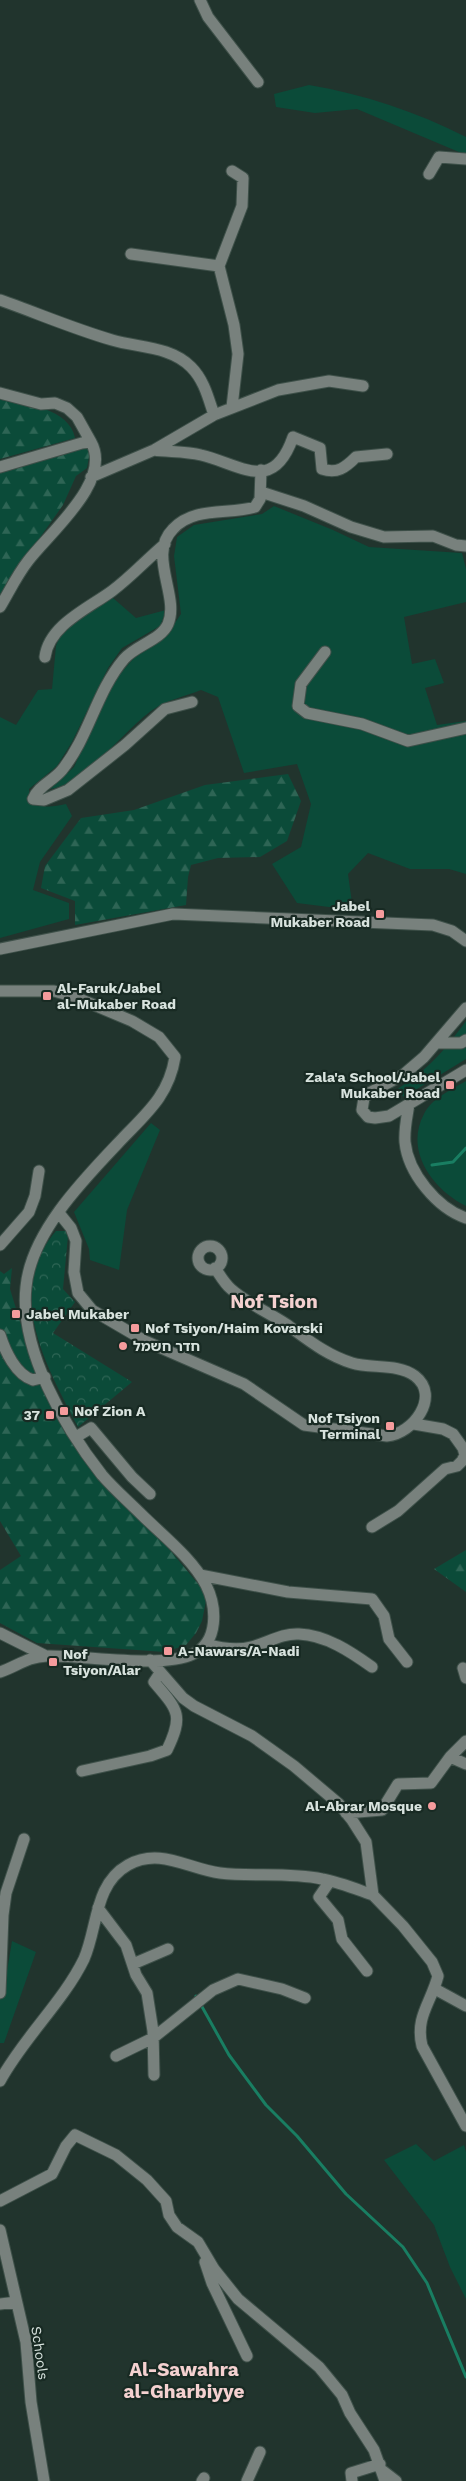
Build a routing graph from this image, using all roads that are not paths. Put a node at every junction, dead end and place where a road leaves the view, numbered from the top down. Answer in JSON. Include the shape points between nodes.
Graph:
{"nodes":[{"id":1,"x":200,"y":0,"type":"edge"},
{"id":2,"x":258,"y":82,"type":"dead end"},
{"id":3,"x":466,"y":159,"type":"edge"},
{"id":4,"x":232,"y":171,"type":"dead end"},
{"id":5,"x":429,"y":174,"type":"dead end"},
{"id":6,"x":131,"y":254,"type":"dead end"},
{"id":7,"x":219,"y":266,"type":"junction"},
{"id":8,"x":0,"y":300,"type":"edge"},
{"id":9,"x":363,"y":386,"type":"dead end"},
{"id":10,"x":0,"y":393,"type":"edge"},
{"id":11,"x":232,"y":407,"type":"junction"},
{"id":12,"x":214,"y":415,"type":"junction"},
{"id":13,"x":91,"y":442,"type":"junction"},
{"id":14,"x":154,"y":450,"type":"junction"},
{"id":15,"x":387,"y":454,"type":"dead end"},
{"id":16,"x":0,"y":467,"type":"edge"},
{"id":17,"x":261,"y":470,"type":"junction"},
{"id":18,"x":91,"y":477,"type":"junction"},
{"id":19,"x":261,"y":492,"type":"junction"},
{"id":20,"x":166,"y":544,"type":"junction"},
{"id":21,"x":466,"y":546,"type":"edge"},
{"id":22,"x":0,"y":608,"type":"edge"},
{"id":23,"x":325,"y":652,"type":"dead end"},
{"id":24,"x":45,"y":657,"type":"dead end"},
{"id":25,"x":192,"y":702,"type":"dead end"},
{"id":26,"x":466,"y":728,"type":"edge"},
{"id":27,"x":466,"y":941,"type":"edge"},
{"id":28,"x":0,"y":948,"type":"edge"},
{"id":29,"x":0,"y":991,"type":"edge"},
{"id":30,"x":466,"y":1008,"type":"edge"},
{"id":31,"x":466,"y":1040,"type":"edge"},
{"id":32,"x":437,"y":1043,"type":"junction"},
{"id":33,"x":466,"y":1070,"type":"edge"},
{"id":34,"x":409,"y":1104,"type":"junction"},
{"id":35,"x":39,"y":1171,"type":"dead end"},
{"id":36,"x":59,"y":1213,"type":"junction"},
{"id":37,"x":466,"y":1218,"type":"edge"},
{"id":38,"x":202,"y":1243,"type":"dead end"},
{"id":39,"x":0,"y":1245,"type":"edge"},
{"id":40,"x":0,"y":1335,"type":"edge"},
{"id":41,"x":45,"y":1378,"type":"junction"},
{"id":42,"x":414,"y":1424,"type":"junction"},
{"id":43,"x":76,"y":1437,"type":"junction"},
{"id":44,"x":150,"y":1494,"type":"dead end"},
{"id":45,"x":372,"y":1527,"type":"dead end"},
{"id":46,"x":200,"y":1575,"type":"junction"},
{"id":47,"x":0,"y":1633,"type":"edge"},
{"id":48,"x":13,"y":1640,"type":"junction"},
{"id":49,"x":206,"y":1644,"type":"junction"},
{"id":50,"x":48,"y":1656,"type":"junction"},
{"id":51,"x":150,"y":1660,"type":"junction"},
{"id":52,"x":407,"y":1662,"type":"dead end"},
{"id":53,"x":372,"y":1667,"type":"dead end"},
{"id":54,"x":3,"y":1670,"type":"edge"},
{"id":55,"x":160,"y":1673,"type":"junction"},
{"id":56,"x":466,"y":1741,"type":"edge"},
{"id":57,"x":450,"y":1757,"type":"junction"},
{"id":58,"x":466,"y":1764,"type":"edge"},
{"id":59,"x":82,"y":1771,"type":"dead end"},
{"id":60,"x":346,"y":1813,"type":"junction"},
{"id":61,"x":24,"y":1839,"type":"dead end"},
{"id":62,"x":330,"y":1881,"type":"junction"},
{"id":63,"x":373,"y":1895,"type":"junction"},
{"id":64,"x":98,"y":1908,"type":"junction"},
{"id":65,"x":168,"y":1949,"type":"dead end"},
{"id":66,"x":133,"y":1964,"type":"junction"},
{"id":67,"x":367,"y":1971,"type":"dead end"},
{"id":68,"x":435,"y":1989,"type":"junction"},
{"id":69,"x":0,"y":1993,"type":"edge"},
{"id":70,"x":305,"y":1998,"type":"dead end"},
{"id":71,"x":466,"y":2006,"type":"edge"},
{"id":72,"x":153,"y":2038,"type":"junction"},
{"id":73,"x":116,"y":2056,"type":"dead end"},
{"id":74,"x":154,"y":2075,"type":"dead end"},
{"id":75,"x":0,"y":2081,"type":"edge"},
{"id":76,"x":466,"y":2126,"type":"edge"},
{"id":77,"x":0,"y":2201,"type":"edge"},
{"id":78,"x":0,"y":2230,"type":"edge"},
{"id":79,"x":198,"y":2242,"type":"junction"},
{"id":80,"x":3,"y":2260,"type":"edge"},
{"id":81,"x":16,"y":2302,"type":"junction"},
{"id":82,"x":0,"y":2304,"type":"edge"},
{"id":83,"x":247,"y":2356,"type":"dead end"},
{"id":84,"x":260,"y":2452,"type":"dead end"},
{"id":85,"x":382,"y":2472,"type":"edge"},
{"id":86,"x":44,"y":2481,"type":"edge"},
{"id":87,"x":247,"y":2481,"type":"edge"},
{"id":88,"x":352,"y":2481,"type":"edge"},
{"id":89,"x":396,"y":2481,"type":"edge"}],
"edges":[{"from":1,"to":2,"type":"street","via":[[208,17]]},
{"from":3,"to":5,"type":"street","via":[[439,157]]},
{"from":4,"to":7,"type":"street","via":[[243,178],[244,193]]},
{"from":6,"to":7,"type":"street"},
{"from":7,"to":11,"type":"street","via":[[238,354]]},
{"from":8,"to":12,"type":"street","via":[[112,340],[158,348],[176,357],[190,366],[202,380]]},
{"from":9,"to":11,"type":"street","via":[[312,383],[278,390]]},
{"from":10,"to":13,"type":"street","via":[[67,408]]},
{"from":11,"to":12,"type":"street"},
{"from":12,"to":14,"type":"street"},
{"from":13,"to":16,"type":"street"},
{"from":13,"to":18,"type":"street","via":[[96,452],[96,465]]},
{"from":14,"to":17,"type":"street","via":[[200,455],[237,469]]},
{"from":14,"to":18,"type":"street"},
{"from":15,"to":17,"type":"street","via":[[356,457],[346,467],[332,472],[322,469],[320,448],[293,437],[285,459],[269,470]]},
{"from":17,"to":19,"type":"street"},
{"from":18,"to":22,"type":"street","via":[[84,496],[27,562]]},
{"from":19,"to":20,"type":"street","via":[[255,507],[214,511],[187,518],[172,529]]},
{"from":19,"to":21,"type":"street","via":[[384,537],[433,536]]},
{"from":20,"to":24,"type":"street","via":[[54,635]]},
{"from":20,"to":25,"type":"street","via":[[163,567],[171,609],[168,624],[162,632],[126,656],[111,675],[74,752],[61,772],[32,799],[44,800],[68,790],[165,709]]},
{"from":23,"to":26,"type":"street","via":[[301,684],[298,706],[307,713],[362,724],[408,741]]},
{"from":27,"to":28,"type":"street","via":[[452,931],[433,925],[190,913],[149,918]]},
{"from":29,"to":36,"type":"street","via":[[54,991],[75,997],[132,1021],[159,1037],[176,1057],[173,1075],[159,1101],[108,1153]]},
{"from":30,"to":32,"type":"street"},
{"from":31,"to":32,"type":"street","via":[[462,1043]]},
{"from":32,"to":34,"type":"street","via":[[403,1075],[364,1098],[362,1110],[368,1117],[375,1118],[389,1116]]},
{"from":33,"to":34,"type":"street"},
{"from":34,"to":37,"type":"street","via":[[405,1126],[410,1159],[429,1191],[444,1206]]},
{"from":35,"to":39,"type":"street","via":[[29,1212]]},
{"from":36,"to":41,"type":"street","via":[[34,1256],[26,1287],[25,1311],[30,1336]]},
{"from":36,"to":42,"type":"street","via":[[76,1241],[74,1272],[78,1293],[85,1304],[104,1317],[145,1341],[250,1388],[304,1425],[387,1436],[400,1434]]},
{"from":38,"to":42,"type":"street","via":[[215,1247],[221,1254],[221,1262],[216,1268],[231,1289],[326,1352],[350,1363],[402,1370],[416,1377],[425,1393],[424,1404]]},
{"from":40,"to":41,"type":"street","via":[[19,1371],[33,1380]]},
{"from":41,"to":43,"type":"street"},
{"from":42,"to":45,"type":"street","via":[[443,1428],[453,1434],[463,1448],[462,1461],[445,1469],[398,1511]]},
{"from":43,"to":44,"type":"street","via":[[92,1428]]},
{"from":43,"to":46,"type":"street","via":[[104,1476]]},
{"from":46,"to":49,"type":"street","via":[[214,1614],[214,1625]]},
{"from":46,"to":52,"type":"street","via":[[288,1592],[372,1599],[384,1616],[389,1639]]},
{"from":47,"to":48,"type":"street"},
{"from":48,"to":50,"type":"street"},
{"from":48,"to":54,"type":"street","via":[[16,1650]]},
{"from":49,"to":51,"type":"street","via":[[195,1654]]},
{"from":49,"to":53,"type":"street","via":[[225,1649],[250,1648],[272,1639],[299,1634],[348,1650]]},
{"from":50,"to":51,"type":"street"},
{"from":50,"to":54,"type":"street","via":[[30,1658]]},
{"from":51,"to":55,"type":"street"},
{"from":55,"to":59,"type":"street","via":[[154,1682],[175,1707],[176,1731],[166,1750]]},
{"from":55,"to":60,"type":"street","via":[[194,1706],[252,1736],[294,1766]]},
{"from":56,"to":57,"type":"street"},
{"from":57,"to":58,"type":"street"},
{"from":57,"to":60,"type":"street","via":[[431,1783],[398,1784],[382,1810]]},
{"from":60,"to":63,"type":"street","via":[[366,1842]]},
{"from":61,"to":69,"type":"street","via":[[6,1893]]},
{"from":62,"to":63,"type":"street"},
{"from":62,"to":64,"type":"street","via":[[262,1873],[221,1873],[172,1859],[156,1858],[128,1865],[122,1870],[108,1884]]},
{"from":62,"to":67,"type":"street","via":[[319,1897],[338,1920],[342,1939]]},
{"from":63,"to":68,"type":"street","via":[[432,1962],[438,1976]]},
{"from":64,"to":66,"type":"street","via":[[126,1945]]},
{"from":64,"to":75,"type":"street","via":[[85,1957],[74,1977],[21,2047]]},
{"from":65,"to":66,"type":"street"},
{"from":66,"to":72,"type":"street","via":[[147,1993]]},
{"from":68,"to":71,"type":"street"},
{"from":68,"to":76,"type":"street","via":[[420,2020],[419,2034],[422,2046]]},
{"from":70,"to":72,"type":"street","via":[[282,1989],[238,1980],[213,1990]]},
{"from":72,"to":73,"type":"street"},
{"from":72,"to":74,"type":"street"},
{"from":77,"to":79,"type":"street","via":[[52,2174],[75,2135],[116,2155],[147,2180],[166,2201],[169,2215],[177,2227]]},
{"from":78,"to":80,"type":"street","name":"Schools"},
{"from":79,"to":83,"type":"street","via":[[212,2283]]},
{"from":79,"to":85,"type":"street","via":[[238,2299],[320,2367],[332,2381],[374,2450]]},
{"from":80,"to":81,"type":"street","name":"Schools"},
{"from":81,"to":82,"type":"street"},
{"from":81,"to":86,"type":"street","name":"Schools","via":[[26,2342],[31,2402]]},
{"from":84,"to":87,"type":"street"},
{"from":85,"to":88,"type":"street","via":[[351,2473]]},
{"from":85,"to":89,"type":"street"}]}
